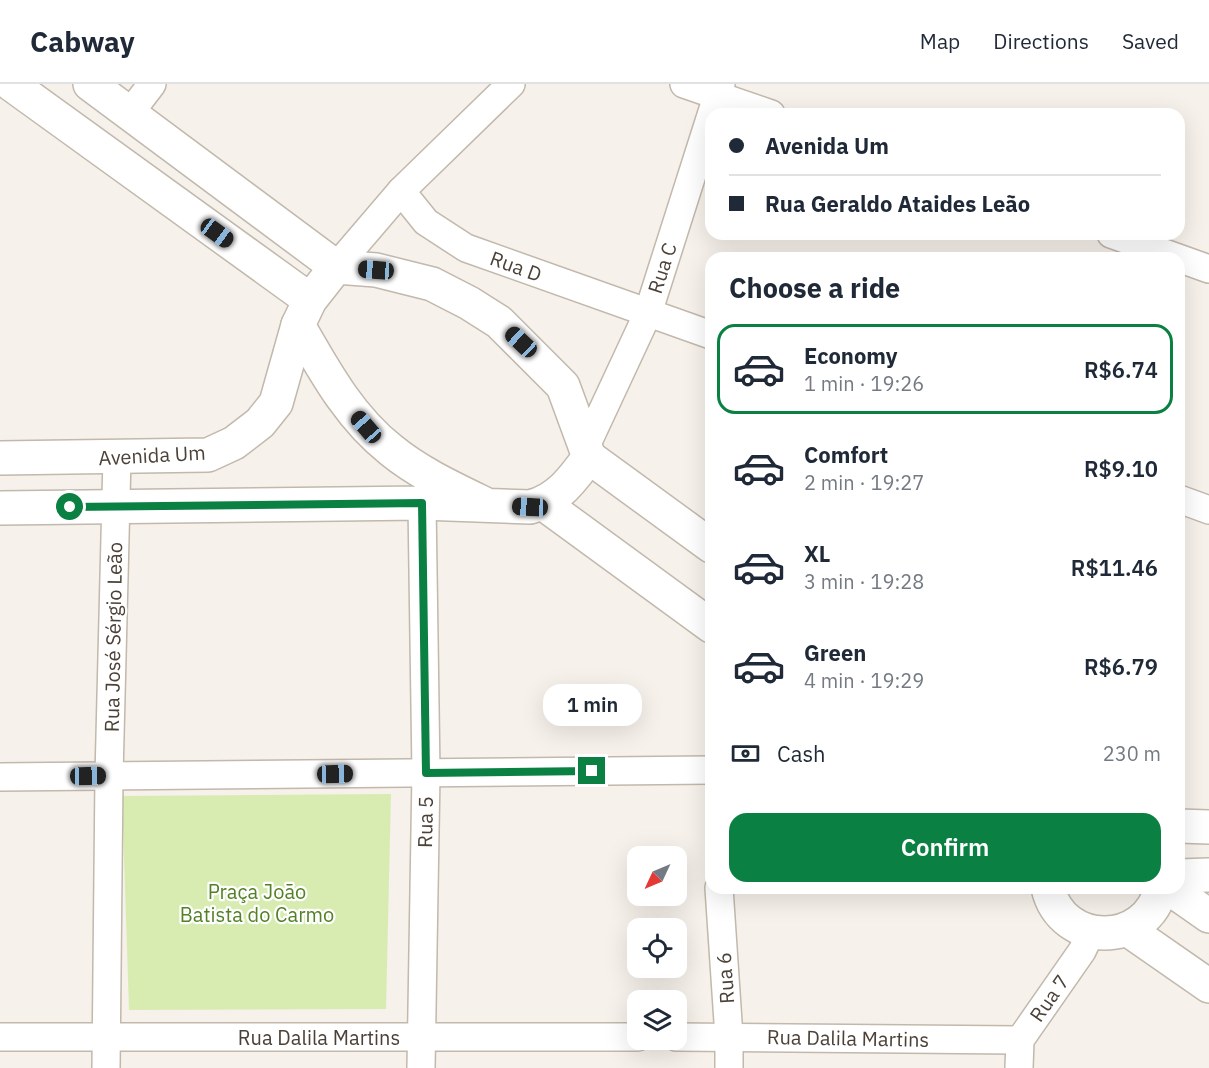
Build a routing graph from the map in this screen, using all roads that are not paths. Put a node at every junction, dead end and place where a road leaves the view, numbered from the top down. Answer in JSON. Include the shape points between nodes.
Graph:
{"nodes":[{"id":1,"x":11,"y":84,"type":"edge"},
{"id":2,"x":90,"y":84,"type":"edge"},
{"id":3,"x":152,"y":84,"type":"edge"},
{"id":4,"x":511,"y":84,"type":"edge"},
{"id":5,"x":684,"y":84,"type":"edge"},
{"id":6,"x":719,"y":89,"type":"edge"},
{"id":7,"x":713,"y":108,"type":"edge"},
{"id":8,"x":759,"y":108,"type":"edge"},
{"id":9,"x":129,"y":114,"type":"junction"},
{"id":10,"x":705,"y":133,"type":"edge"},
{"id":11,"x":401,"y":191,"type":"junction"},
{"id":12,"x":1128,"y":240,"type":"edge"},
{"id":13,"x":1161,"y":252,"type":"edge"},
{"id":14,"x":1185,"y":260,"type":"edge"},
{"id":15,"x":336,"y":267,"type":"junction"},
{"id":16,"x":1209,"y":269,"type":"edge"},
{"id":17,"x":304,"y":312,"type":"junction"},
{"id":18,"x":648,"y":313,"type":"junction"},
{"id":19,"x":705,"y":333,"type":"edge"},
{"id":20,"x":588,"y":451,"type":"junction"},
{"id":21,"x":0,"y":458,"type":"edge"},
{"id":22,"x":117,"y":458,"type":"junction"},
{"id":23,"x":1185,"y":501,"type":"edge"},
{"id":24,"x":422,"y":503,"type":"junction"},
{"id":25,"x":544,"y":504,"type":"junction"},
{"id":26,"x":487,"y":505,"type":"junction"},
{"id":27,"x":116,"y":506,"type":"junction"},
{"id":28,"x":0,"y":508,"type":"edge"},
{"id":29,"x":1209,"y":510,"type":"edge"},
{"id":30,"x":705,"y":541,"type":"edge"},
{"id":31,"x":705,"y":622,"type":"edge"},
{"id":32,"x":705,"y":770,"type":"edge"},
{"id":33,"x":426,"y":773,"type":"junction"},
{"id":34,"x":110,"y":776,"type":"junction"},
{"id":35,"x":0,"y":777,"type":"edge"},
{"id":36,"x":1185,"y":826,"type":"edge"},
{"id":37,"x":1209,"y":827,"type":"edge"},
{"id":38,"x":1209,"y":875,"type":"edge"},
{"id":39,"x":1185,"y":876,"type":"edge"},
{"id":40,"x":719,"y":894,"type":"edge"},
{"id":41,"x":1049,"y":894,"type":"edge"},
{"id":42,"x":1159,"y":894,"type":"edge"},
{"id":43,"x":1178,"y":894,"type":"edge"},
{"id":44,"x":1209,"y":916,"type":"edge"},
{"id":45,"x":1127,"y":929,"type":"junction"},
{"id":46,"x":1091,"y":932,"type":"junction"},
{"id":47,"x":1209,"y":986,"type":"edge"},
{"id":48,"x":0,"y":1037,"type":"edge"},
{"id":49,"x":106,"y":1037,"type":"junction"},
{"id":50,"x":422,"y":1037,"type":"junction"},
{"id":51,"x":627,"y":1037,"type":"edge"},
{"id":52,"x":687,"y":1037,"type":"edge"},
{"id":53,"x":729,"y":1037,"type":"junction"},
{"id":54,"x":1020,"y":1040,"type":"junction"},
{"id":55,"x":106,"y":1068,"type":"edge"},
{"id":56,"x":422,"y":1068,"type":"edge"},
{"id":57,"x":729,"y":1068,"type":"edge"},
{"id":58,"x":1019,"y":1068,"type":"edge"}],
"edges":[{"from":1,"to":17,"type":"street"},
{"from":2,"to":9,"type":"street"},
{"from":3,"to":9,"type":"street"},
{"from":4,"to":11,"type":"street"},
{"from":5,"to":6,"type":"street"},
{"from":6,"to":7,"type":"street","name":"Rua C"},
{"from":6,"to":8,"type":"street"},
{"from":9,"to":15,"type":"street"},
{"from":10,"to":18,"type":"street","name":"Rua C"},
{"from":11,"to":15,"type":"street"},
{"from":11,"to":18,"type":"street","name":"Rua D","via":[[426,222],[466,248]]},
{"from":12,"to":13,"type":"street"},
{"from":14,"to":16,"type":"street"},
{"from":15,"to":17,"type":"street"},
{"from":15,"to":20,"type":"street","via":[[376,270],[432,284],[499,322],[563,386]]},
{"from":17,"to":22,"type":"street","name":"Avenida Um","via":[[276,403],[260,423],[234,443],[208,455]]},
{"from":17,"to":26,"type":"street","via":[[341,397],[366,427],[391,451],[436,480]]},
{"from":18,"to":19,"type":"street","name":"Rua D"},
{"from":18,"to":20,"type":"street","name":"Rua C"},
{"from":20,"to":25,"type":"street","via":[[576,476]]},
{"from":20,"to":30,"type":"street"},
{"from":21,"to":22,"type":"street","name":"Avenida Um"},
{"from":22,"to":27,"type":"street","name":"Rua José Sérgio Leão"},
{"from":23,"to":29,"type":"street"},
{"from":24,"to":26,"type":"street"},
{"from":24,"to":27,"type":"street"},
{"from":24,"to":33,"type":"street","name":"Rua 5"},
{"from":25,"to":26,"type":"street"},
{"from":25,"to":31,"type":"street"},
{"from":27,"to":28,"type":"street"},
{"from":27,"to":34,"type":"street","name":"Rua José Sérgio Leão"},
{"from":32,"to":33,"type":"street"},
{"from":33,"to":34,"type":"street"},
{"from":33,"to":50,"type":"street","name":"Rua 5"},
{"from":34,"to":35,"type":"street"},
{"from":34,"to":49,"type":"street","name":"Rua José Sérgio Leão"},
{"from":36,"to":37,"type":"street"},
{"from":38,"to":39,"type":"street"},
{"from":40,"to":53,"type":"street","name":"Rua 6"},
{"from":41,"to":46,"type":"street","via":[[1060,913]]},
{"from":42,"to":45,"type":"street","via":[[1153,908]]},
{"from":43,"to":44,"type":"street"},
{"from":45,"to":46,"type":"street","via":[[1109,934]]},
{"from":45,"to":47,"type":"street"},
{"from":46,"to":54,"type":"street","name":"Rua 7"},
{"from":48,"to":49,"type":"street","name":"Rua Dalila Martins"},
{"from":49,"to":50,"type":"street","name":"Rua Dalila Martins"},
{"from":49,"to":55,"type":"street","name":"Rua José Sérgio Leão"},
{"from":50,"to":51,"type":"street","name":"Rua Dalila Martins"},
{"from":50,"to":56,"type":"street","name":"Rua 5"},
{"from":52,"to":53,"type":"street","name":"Rua Dalila Martins"},
{"from":53,"to":54,"type":"street","name":"Rua Dalila Martins"},
{"from":53,"to":57,"type":"street","name":"Rua 6"},
{"from":54,"to":58,"type":"street","name":"Rua 7"}]}
